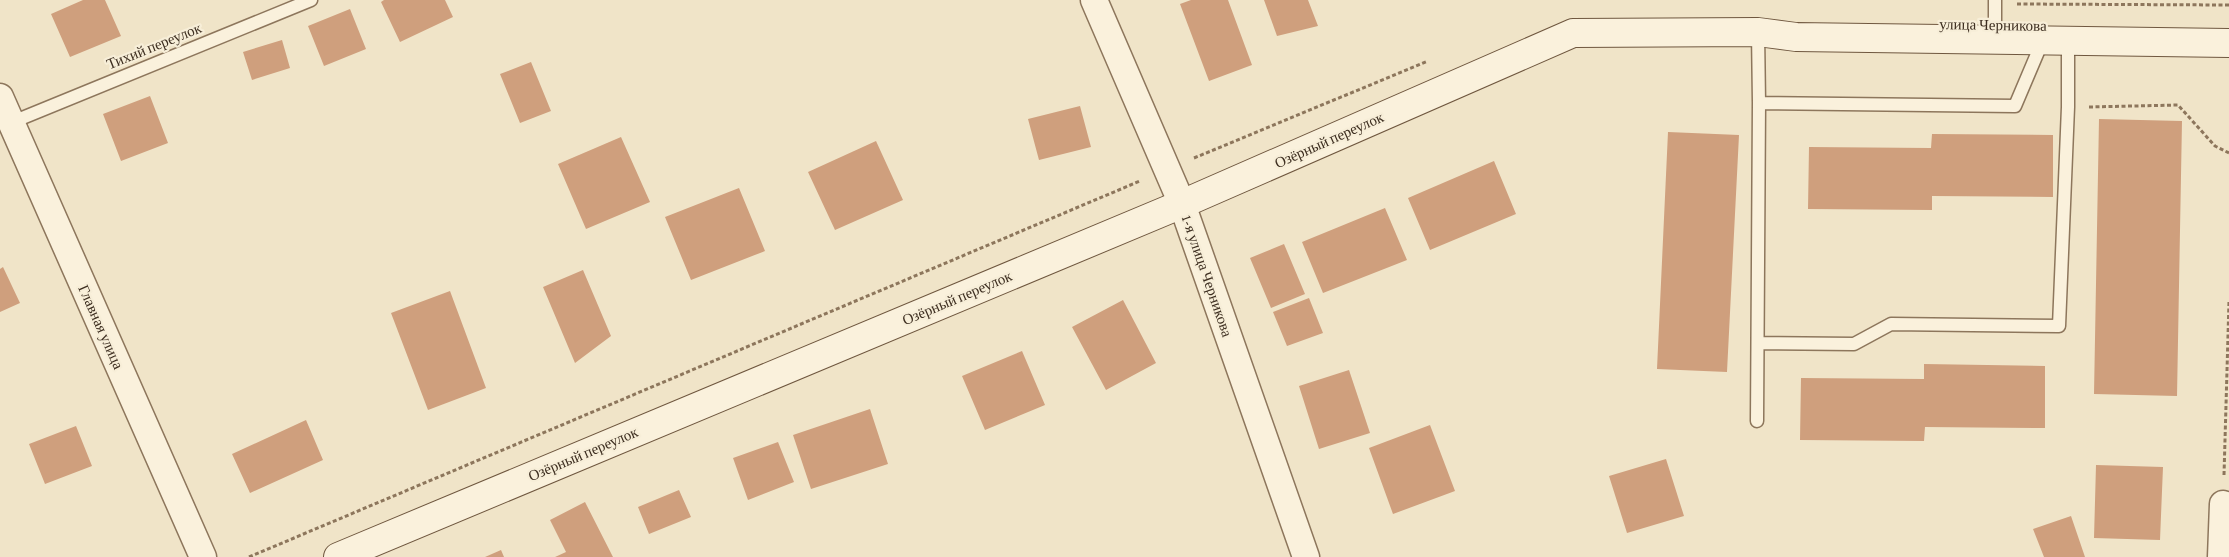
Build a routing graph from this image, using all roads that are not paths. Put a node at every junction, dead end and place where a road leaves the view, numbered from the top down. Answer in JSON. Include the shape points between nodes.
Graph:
{"nodes":[{"id":1,"x":311,"y":0,"type":"edge"},
{"id":2,"x":1094,"y":0,"type":"edge"},
{"id":3,"x":1995,"y":9,"type":"edge"},
{"id":4,"x":2229,"y":28,"type":"edge"},
{"id":5,"x":1758,"y":32,"type":"junction"},
{"id":6,"x":1573,"y":34,"type":"joint"},
{"id":7,"x":2055,"y":41,"type":"junction"},
{"id":8,"x":2229,"y":43,"type":"edge"},
{"id":9,"x":0,"y":97,"type":"edge"},
{"id":10,"x":1760,"y":103,"type":"junction"},
{"id":11,"x":10,"y":123,"type":"junction"},
{"id":12,"x":1182,"y":204,"type":"junction"},
{"id":13,"x":1758,"y":343,"type":"junction"},
{"id":14,"x":1757,"y":421,"type":"dead end"},
{"id":15,"x":2226,"y":505,"type":"edge"},
{"id":16,"x":203,"y":557,"type":"edge"},
{"id":17,"x":338,"y":557,"type":"edge"},
{"id":18,"x":1306,"y":557,"type":"edge"},
{"id":19,"x":2221,"y":557,"type":"edge"}],
"edges":[{"from":1,"to":11,"type":"lane","name":"Тихий переулок"},
{"from":2,"to":12,"type":"street","name":"1-я улица Черникова"},
{"from":3,"to":4,"type":"street","name":"улица Черникова"},
{"from":3,"to":5,"type":"street","name":"улица Черникова","via":[[1796,24]]},
{"from":5,"to":6,"type":"street","name":"улица Черникова"},
{"from":5,"to":7,"type":"street","name":"улица Черникова","via":[[1796,37]]},
{"from":5,"to":10,"type":"lane"},
{"from":6,"to":12,"type":"street","name":"Озёрный переулок"},
{"from":7,"to":8,"type":"street","name":"улица Черникова"},
{"from":7,"to":10,"type":"lane","via":[[2016,106]]},
{"from":7,"to":13,"type":"lane","via":[[2068,107],[2059,326],[1891,324],[1854,344]]},
{"from":9,"to":11,"type":"street","name":"Главная улица"},
{"from":10,"to":13,"type":"lane"},
{"from":11,"to":16,"type":"street","name":"Главная улица"},
{"from":12,"to":17,"type":"street","name":"Озёрный переулок"},
{"from":12,"to":18,"type":"street","name":"1-я улица Черникова"},
{"from":13,"to":14,"type":"lane"},
{"from":15,"to":19,"type":"street"}]}
